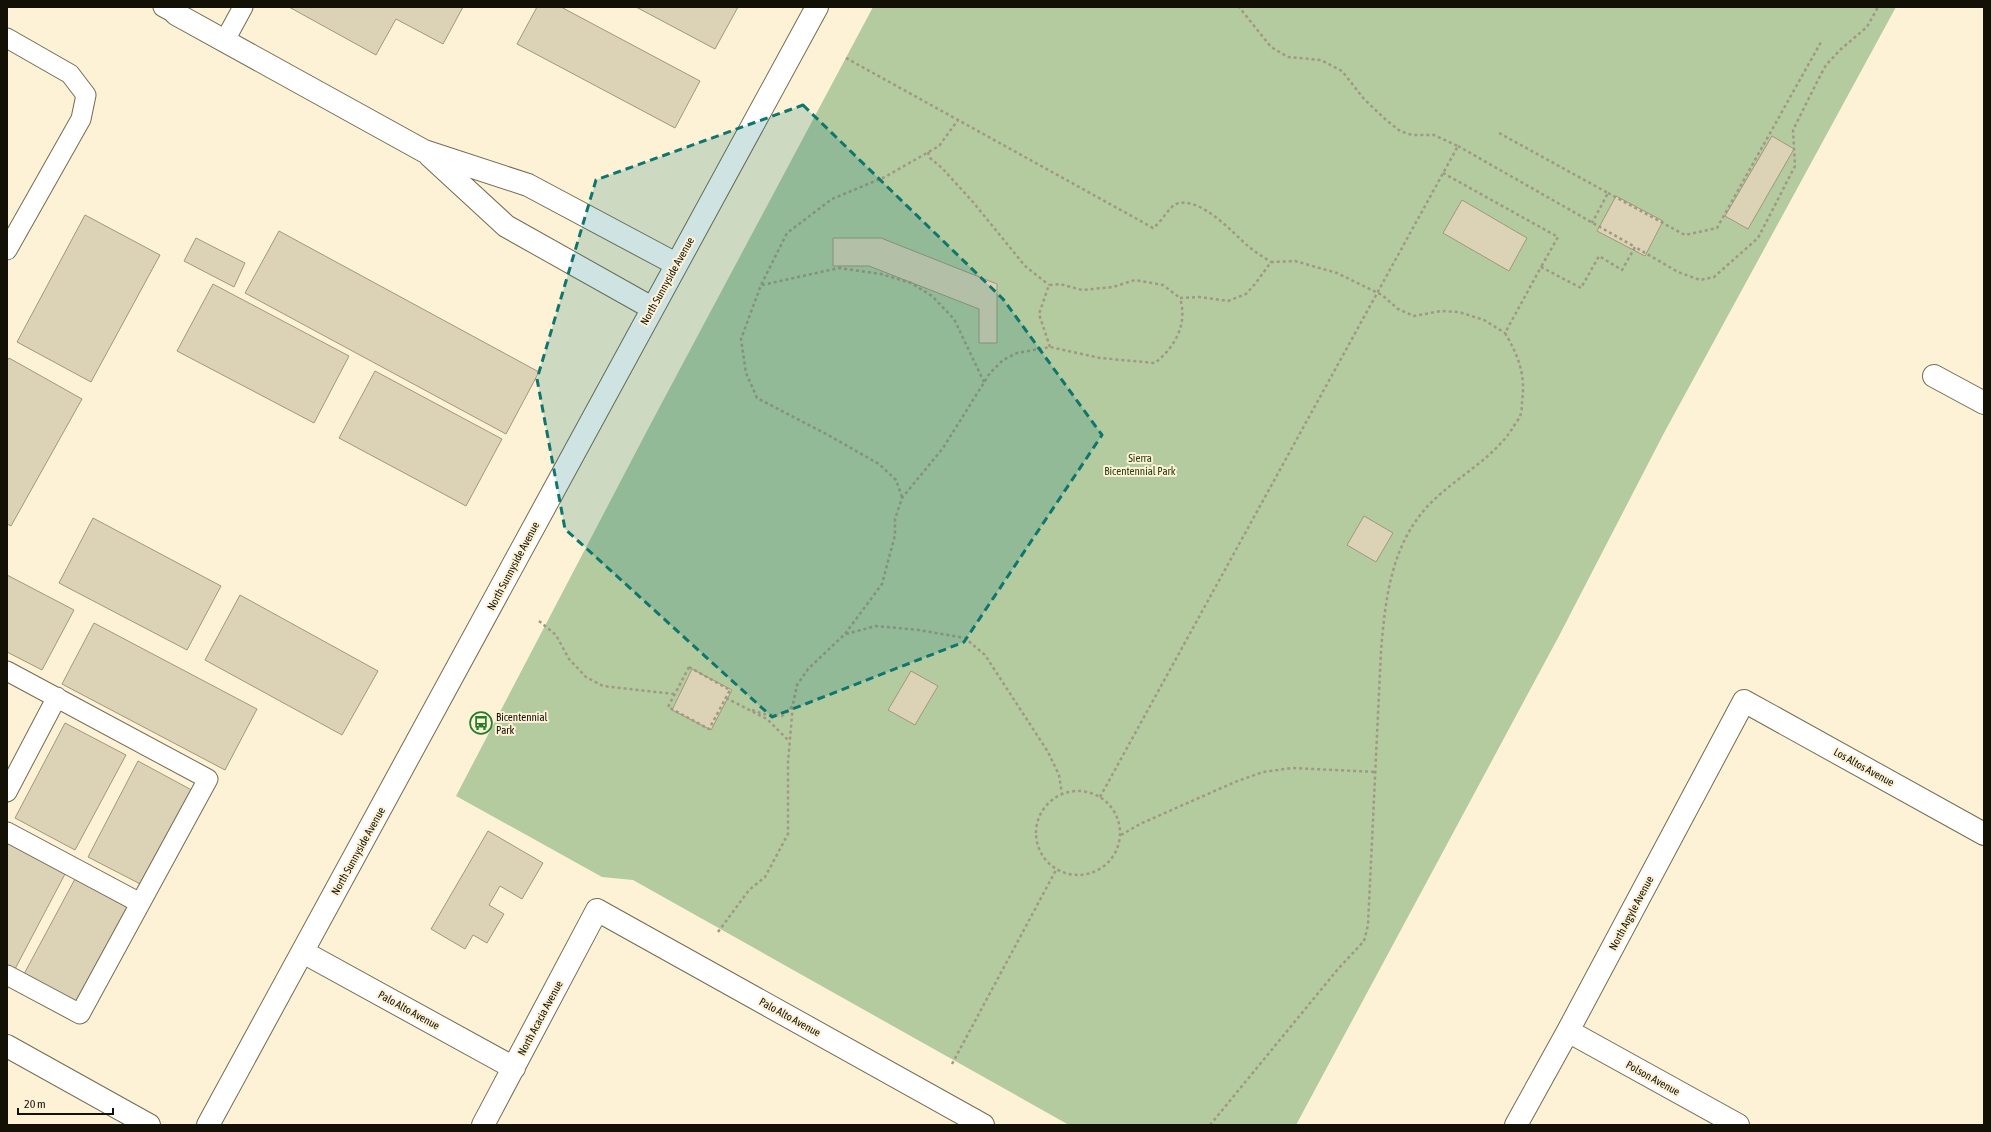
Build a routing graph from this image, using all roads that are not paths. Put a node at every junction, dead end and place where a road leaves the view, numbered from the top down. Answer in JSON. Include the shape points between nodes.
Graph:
{"nodes":[{"id":1,"x":243,"y":7,"type":"edge"},
{"id":2,"x":817,"y":7,"type":"edge"},
{"id":3,"x":169,"y":11,"type":"edge"},
{"id":4,"x":7,"y":38,"type":"edge"},
{"id":5,"x":224,"y":42,"type":"junction"},
{"id":6,"x":424,"y":151,"type":"junction"},
{"id":7,"x":7,"y":250,"type":"edge"},
{"id":8,"x":676,"y":264,"type":"junction"},
{"id":9,"x":652,"y":308,"type":"junction"},
{"id":10,"x":1934,"y":376,"type":"dead end"},
{"id":11,"x":1984,"y":403,"type":"edge"},
{"id":12,"x":7,"y":670,"type":"edge"},
{"id":13,"x":57,"y":697,"type":"junction"},
{"id":14,"x":1744,"y":701,"type":"joint"},
{"id":15,"x":7,"y":792,"type":"edge"},
{"id":16,"x":7,"y":832,"type":"edge"},
{"id":17,"x":1984,"y":834,"type":"edge"},
{"id":18,"x":140,"y":903,"type":"junction"},
{"id":19,"x":597,"y":910,"type":"joint"},
{"id":20,"x":303,"y":952,"type":"junction"},
{"id":21,"x":7,"y":975,"type":"edge"},
{"id":22,"x":1568,"y":1031,"type":"junction"},
{"id":23,"x":7,"y":1046,"type":"edge"},
{"id":24,"x":514,"y":1068,"type":"junction"},
{"id":25,"x":149,"y":1125,"type":"edge"},
{"id":26,"x":208,"y":1125,"type":"edge"},
{"id":27,"x":483,"y":1125,"type":"edge"},
{"id":28,"x":983,"y":1125,"type":"edge"},
{"id":29,"x":1516,"y":1125,"type":"edge"},
{"id":30,"x":1738,"y":1125,"type":"edge"}],
"edges":[{"from":1,"to":5,"type":"lane"},
{"from":2,"to":8,"type":"street","name":"North Sunnyside Avenue"},
{"from":3,"to":5,"type":"street"},
{"from":4,"to":7,"type":"lane","via":[[70,74],[86,95],[81,119]]},
{"from":5,"to":6,"type":"street"},
{"from":6,"to":8,"type":"street","via":[[528,185]]},
{"from":6,"to":9,"type":"street","via":[[506,226]]},
{"from":8,"to":9,"type":"street","name":"North Sunnyside Avenue"},
{"from":9,"to":20,"type":"street","name":"North Sunnyside Avenue"},
{"from":10,"to":11,"type":"street"},
{"from":12,"to":13,"type":"lane"},
{"from":13,"to":15,"type":"lane"},
{"from":13,"to":18,"type":"lane","via":[[208,779]]},
{"from":14,"to":17,"type":"street","name":"Los Altos Avenue"},
{"from":14,"to":22,"type":"street","name":"North Argyle Avenue"},
{"from":16,"to":18,"type":"lane"},
{"from":18,"to":21,"type":"lane","via":[[80,1014]]},
{"from":19,"to":24,"type":"street","name":"North Acacia Avenue"},
{"from":19,"to":28,"type":"street","name":"Palo Alto Avenue"},
{"from":20,"to":24,"type":"street","name":"Palo Alto Avenue"},
{"from":20,"to":26,"type":"street","name":"North Sunnyside Avenue"},
{"from":22,"to":29,"type":"street","name":"North Argyle Avenue"},
{"from":22,"to":30,"type":"street","name":"Polson Avenue"},
{"from":23,"to":25,"type":"street"},
{"from":24,"to":27,"type":"street","name":"North Acacia Avenue"}]}
